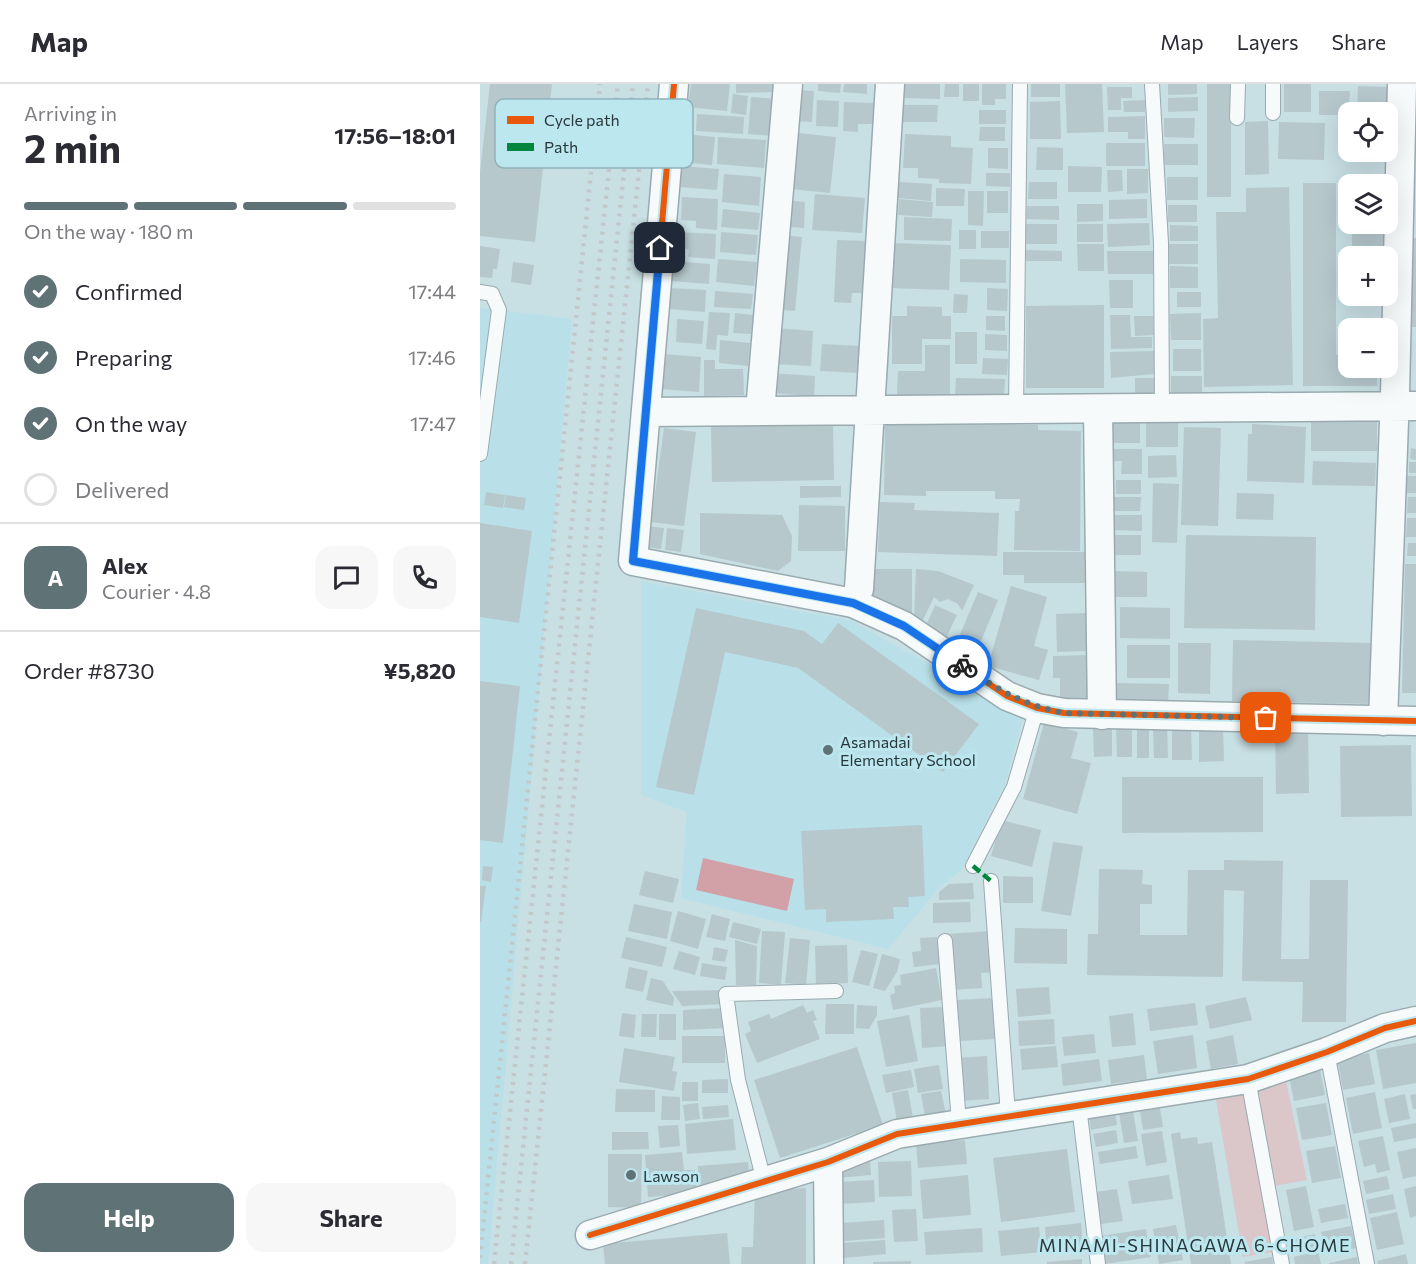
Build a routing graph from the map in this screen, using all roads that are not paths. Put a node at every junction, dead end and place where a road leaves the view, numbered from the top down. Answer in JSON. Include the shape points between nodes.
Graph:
{"nodes":[{"id":1,"x":674,"y":84,"type":"edge"},
{"id":2,"x":788,"y":84,"type":"edge"},
{"id":3,"x":890,"y":84,"type":"edge"},
{"id":4,"x":1020,"y":84,"type":"edge"},
{"id":5,"x":1152,"y":84,"type":"edge"},
{"id":6,"x":1238,"y":84,"type":"edge"},
{"id":7,"x":1273,"y":84,"type":"edge"},
{"id":8,"x":1402,"y":84,"type":"edge"},
{"id":9,"x":673,"y":99,"type":"edge"},
{"id":10,"x":1273,"y":113,"type":"dead end"},
{"id":11,"x":1237,"y":118,"type":"dead end"},
{"id":12,"x":667,"y":168,"type":"edge"},
{"id":13,"x":1407,"y":214,"type":"edge"},
{"id":14,"x":480,"y":292,"type":"edge"},
{"id":15,"x":1405,"y":406,"type":"edge"},
{"id":16,"x":871,"y":409,"type":"junction"},
{"id":17,"x":1098,"y":409,"type":"junction"},
{"id":18,"x":1162,"y":409,"type":"junction"},
{"id":19,"x":1016,"y":410,"type":"junction"},
{"id":20,"x":760,"y":411,"type":"junction"},
{"id":21,"x":646,"y":412,"type":"junction"},
{"id":22,"x":480,"y":454,"type":"edge"},
{"id":23,"x":853,"y":603,"type":"junction"},
{"id":24,"x":1037,"y":708,"type":"junction"},
{"id":25,"x":1102,"y":714,"type":"junction"},
{"id":26,"x":1383,"y":721,"type":"junction"},
{"id":27,"x":1416,"y":721,"type":"edge"},
{"id":28,"x":973,"y":866,"type":"dead end"},
{"id":29,"x":991,"y":881,"type":"dead end"},
{"id":30,"x":945,"y":941,"type":"dead end"},
{"id":31,"x":836,"y":991,"type":"dead end"},
{"id":32,"x":1416,"y":1021,"type":"edge"},
{"id":33,"x":1327,"y":1052,"type":"junction"},
{"id":34,"x":1248,"y":1079,"type":"junction"},
{"id":35,"x":1078,"y":1106,"type":"junction"},
{"id":36,"x":1008,"y":1115,"type":"junction"},
{"id":37,"x":959,"y":1123,"type":"junction"},
{"id":38,"x":828,"y":1162,"type":"junction"},
{"id":39,"x":764,"y":1181,"type":"junction"},
{"id":40,"x":590,"y":1235,"type":"dead end"},
{"id":41,"x":829,"y":1264,"type":"edge"},
{"id":42,"x":1098,"y":1264,"type":"edge"},
{"id":43,"x":1282,"y":1264,"type":"edge"},
{"id":44,"x":1368,"y":1264,"type":"edge"}],
"edges":[{"from":1,"to":9,"type":"street"},
{"from":2,"to":20,"type":"street"},
{"from":3,"to":16,"type":"street"},
{"from":4,"to":19,"type":"lane"},
{"from":5,"to":18,"type":"lane","via":[[1161,243]]},
{"from":6,"to":11,"type":"lane"},
{"from":7,"to":10,"type":"lane"},
{"from":8,"to":13,"type":"street"},
{"from":12,"to":21,"type":"street"},
{"from":13,"to":15,"type":"street"},
{"from":14,"to":22,"type":"lane","via":[[492,294],[499,310]]},
{"from":15,"to":18,"type":"street"},
{"from":15,"to":26,"type":"street"},
{"from":16,"to":19,"type":"street"},
{"from":16,"to":20,"type":"street"},
{"from":16,"to":23,"type":"street","via":[[859,589]]},
{"from":17,"to":18,"type":"street"},
{"from":17,"to":19,"type":"street"},
{"from":17,"to":25,"type":"street"},
{"from":20,"to":21,"type":"street"},
{"from":21,"to":23,"type":"street","via":[[633,561]]},
{"from":23,"to":24,"type":"street","via":[[904,626],[1007,696]]},
{"from":24,"to":25,"type":"street"},
{"from":24,"to":28,"type":"lane","via":[[1014,787]]},
{"from":25,"to":26,"type":"street"},
{"from":26,"to":27,"type":"street"},
{"from":29,"to":36,"type":"lane"},
{"from":30,"to":37,"type":"lane"},
{"from":31,"to":39,"type":"lane","via":[[726,994],[738,1080]]},
{"from":32,"to":33,"type":"street","via":[[1385,1028]]},
{"from":33,"to":34,"type":"street"},
{"from":33,"to":44,"type":"lane"},
{"from":34,"to":35,"type":"street"},
{"from":34,"to":43,"type":"lane"},
{"from":35,"to":36,"type":"street"},
{"from":35,"to":42,"type":"lane"},
{"from":36,"to":37,"type":"street"},
{"from":37,"to":38,"type":"street","via":[[897,1134]]},
{"from":38,"to":39,"type":"street"},
{"from":38,"to":41,"type":"street"},
{"from":39,"to":40,"type":"street"}]}
